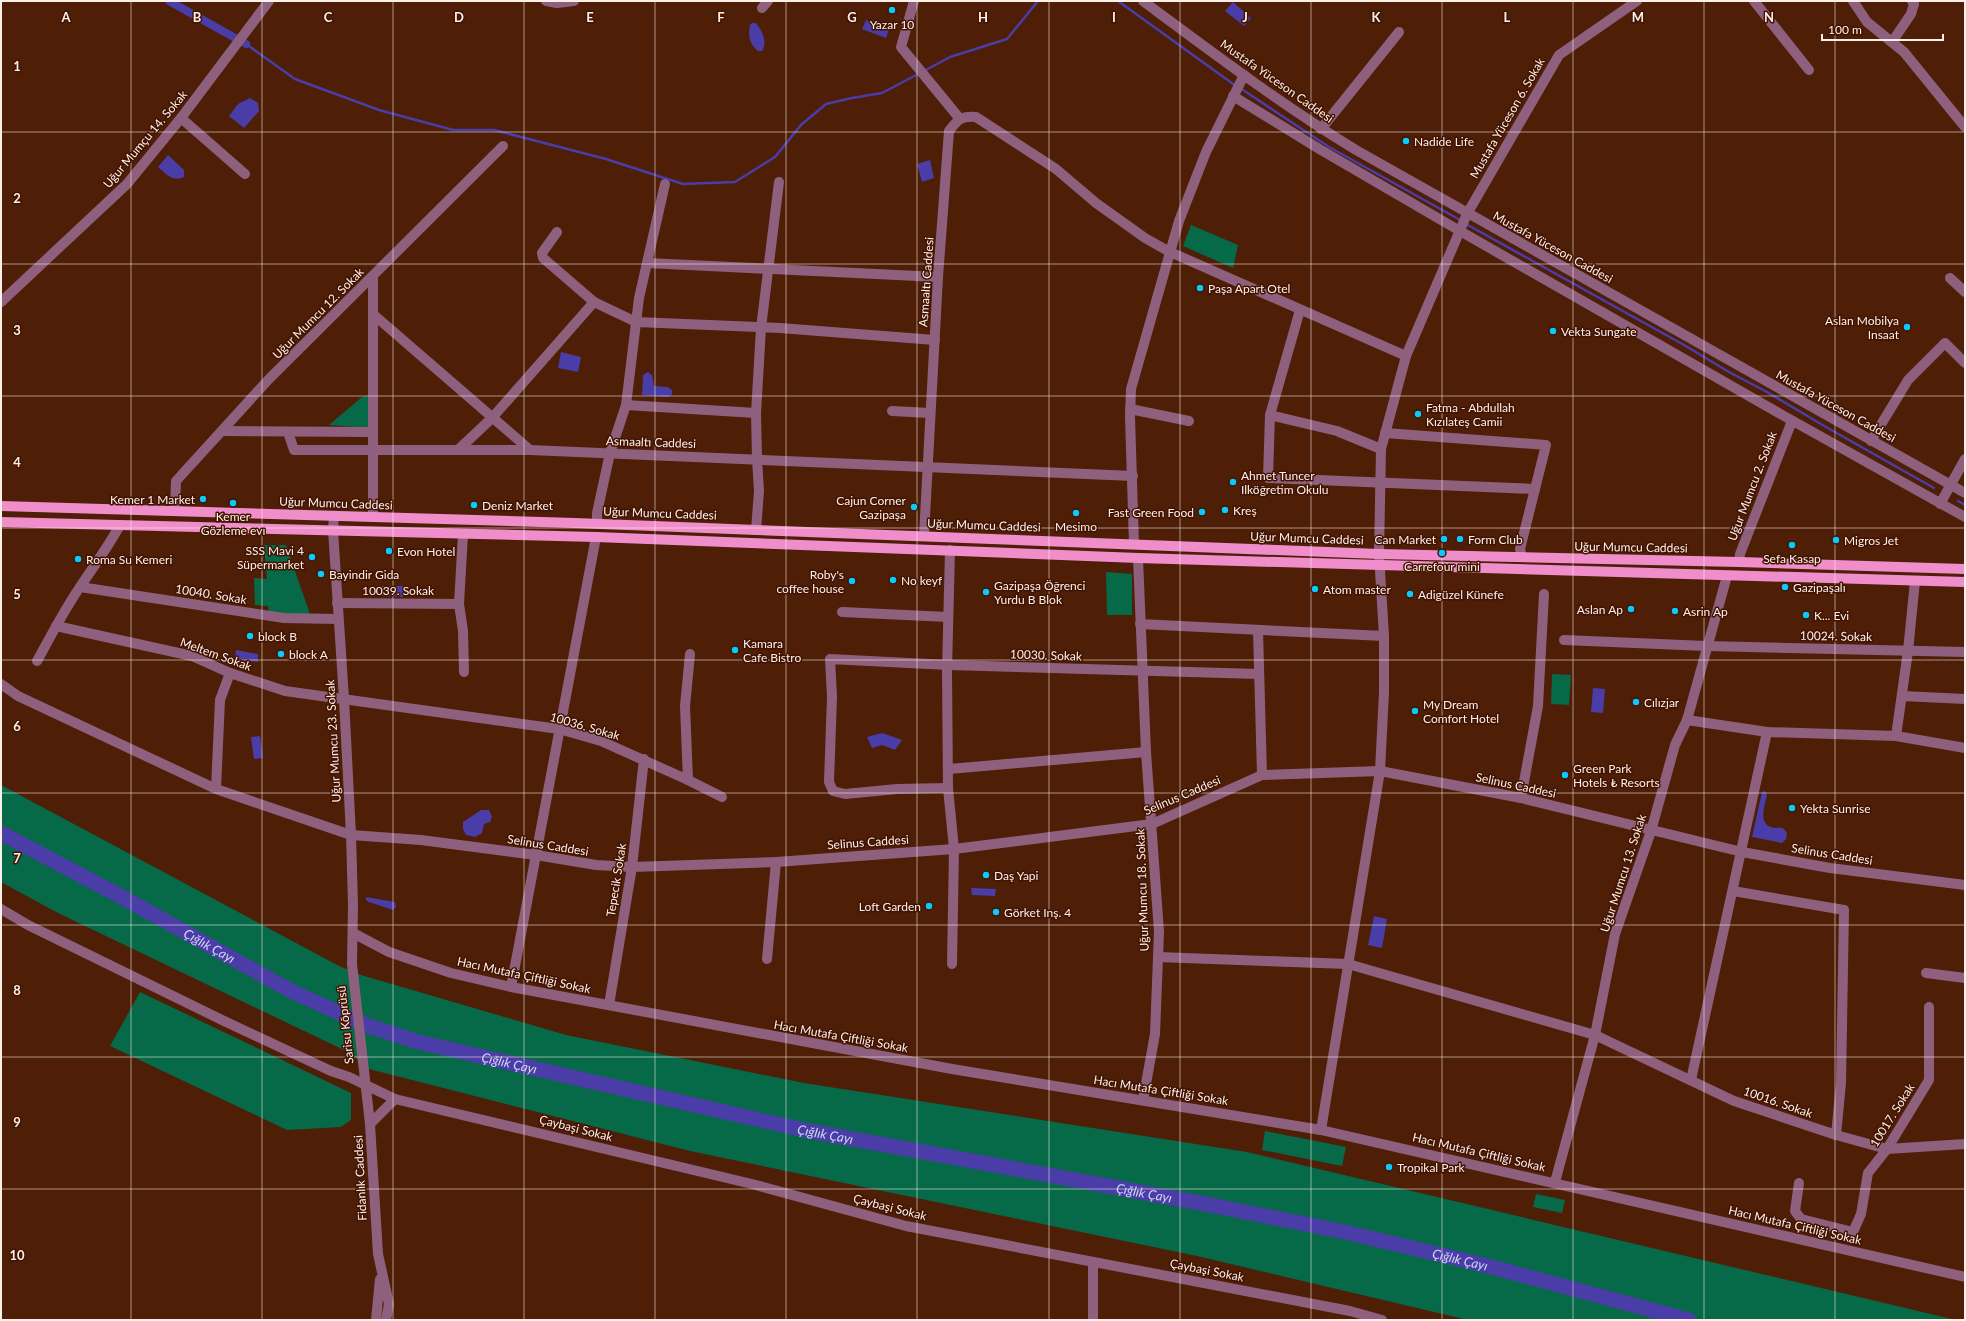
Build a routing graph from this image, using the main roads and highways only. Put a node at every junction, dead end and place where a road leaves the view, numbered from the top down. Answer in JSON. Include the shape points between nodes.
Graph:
{"nodes":[{"id":1,"x":1,"y":506,"type":"edge"},
{"id":2,"x":1,"y":522,"type":"edge"},
{"id":3,"x":597,"y":524,"type":"junction"},
{"id":4,"x":596,"y":537,"type":"junction"},
{"id":5,"x":1965,"y":569,"type":"edge"},
{"id":6,"x":1965,"y":582,"type":"edge"}],
"edges":[{"from":1,"to":3,"type":"main road","name":"Uğur Mumcu Caddesi"},
{"from":2,"to":4,"type":"main road"},
{"from":3,"to":4,"type":"main road"},
{"from":3,"to":5,"type":"main road","name":"Uğur Mumcu Caddesi","via":[[1379,554]]},
{"from":4,"to":6,"type":"main road","via":[[1380,566]]}]}
